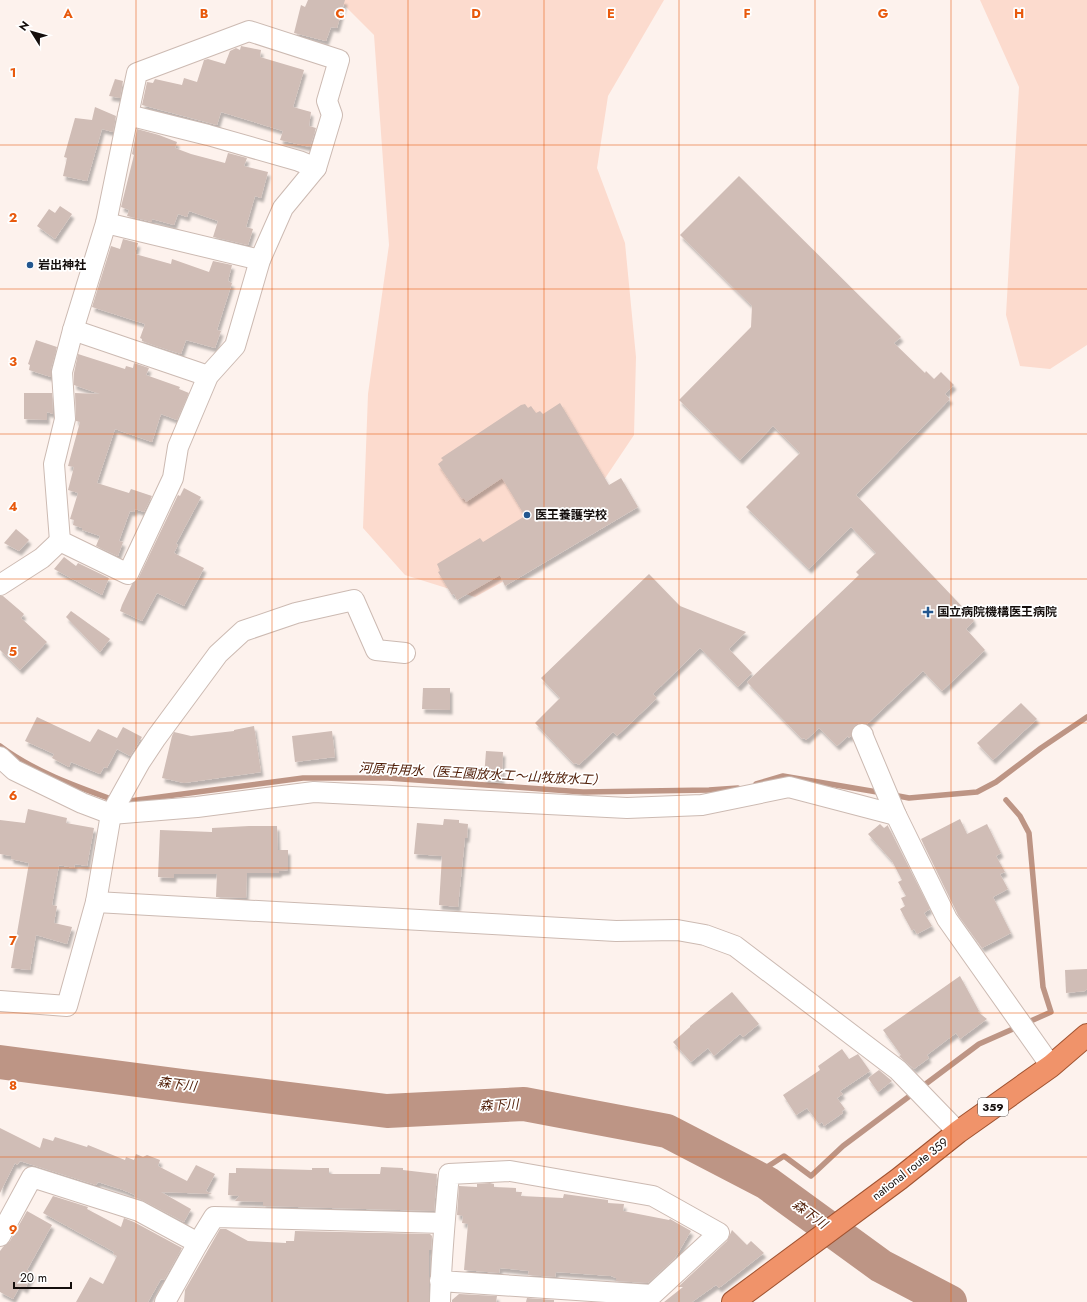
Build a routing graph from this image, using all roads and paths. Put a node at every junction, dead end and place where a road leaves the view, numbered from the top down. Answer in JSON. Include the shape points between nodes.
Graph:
{"nodes":[{"id":1,"x":128,"y":115,"type":"junction"},
{"id":2,"x":316,"y":168,"type":"junction"},
{"id":3,"x":106,"y":223,"type":"junction"},
{"id":4,"x":260,"y":260,"type":"junction"},
{"id":5,"x":73,"y":330,"type":"junction"},
{"id":6,"x":208,"y":376,"type":"junction"},
{"id":7,"x":60,"y":541,"type":"junction"},
{"id":8,"x":0,"y":585,"type":"edge"},
{"id":9,"x":405,"y":653,"type":"dead end"},
{"id":10,"x":864,"y":735,"type":"dead end"},
{"id":11,"x":0,"y":757,"type":"edge"},
{"id":12,"x":116,"y":806,"type":"junction"},
{"id":13,"x":893,"y":809,"type":"junction"},
{"id":14,"x":96,"y":902,"type":"junction"},
{"id":15,"x":0,"y":1001,"type":"edge"},
{"id":16,"x":1087,"y":1035,"type":"edge"},
{"id":17,"x":1051,"y":1066,"type":"junction"},
{"id":18,"x":958,"y":1132,"type":"junction"},
{"id":19,"x":444,"y":1223,"type":"junction"},
{"id":20,"x":0,"y":1236,"type":"edge"},
{"id":21,"x":198,"y":1243,"type":"junction"},
{"id":22,"x":440,"y":1281,"type":"junction"},
{"id":23,"x":165,"y":1302,"type":"edge"},
{"id":24,"x":440,"y":1302,"type":"edge"},
{"id":25,"x":733,"y":1302,"type":"edge"}],
"edges":[{"from":1,"to":2,"type":"street","via":[[208,135]]},
{"from":1,"to":2,"type":"street","via":[[137,73],[249,31],[339,60],[327,101],[332,115]]},
{"from":1,"to":3,"type":"street"},
{"from":2,"to":4,"type":"street","via":[[283,208]]},
{"from":3,"to":4,"type":"street"},
{"from":3,"to":5,"type":"street"},
{"from":4,"to":6,"type":"street","via":[[235,346]]},
{"from":5,"to":6,"type":"street"},
{"from":5,"to":7,"type":"street","via":[[62,372],[65,420],[54,464]]},
{"from":6,"to":7,"type":"street","via":[[178,447],[172,478],[128,574]]},
{"from":7,"to":8,"type":"street","via":[[42,558]]},
{"from":9,"to":12,"type":"street","via":[[376,650],[354,600],[296,613],[243,631],[218,654],[160,732]]},
{"from":10,"to":13,"type":"street","via":[[862,734]]},
{"from":11,"to":12,"type":"street","via":[[14,770],[82,803]]},
{"from":12,"to":13,"type":"street","via":[[197,807],[314,792],[627,808],[702,805],[789,788]]},
{"from":12,"to":14,"type":"street"},
{"from":13,"to":17,"type":"street","via":[[947,919]]},
{"from":14,"to":15,"type":"street","via":[[67,1006]]},
{"from":14,"to":18,"type":"street","via":[[616,931],[677,930],[705,935],[735,946],[898,1070]]},
{"from":16,"to":17,"type":"highway","name":"national route 359","number":"359"},
{"from":17,"to":18,"type":"highway","name":"national route 359","number":"359"},
{"from":18,"to":25,"type":"highway","name":"national route 359","number":"359"},
{"from":19,"to":21,"type":"street","via":[[214,1217]]},
{"from":19,"to":22,"type":"street"},
{"from":19,"to":22,"type":"street","via":[[449,1174],[510,1171],[653,1196],[720,1233],[652,1295]]},
{"from":20,"to":21,"type":"street","via":[[32,1177],[139,1211]]},
{"from":21,"to":23,"type":"street"},
{"from":22,"to":24,"type":"street"}]}
